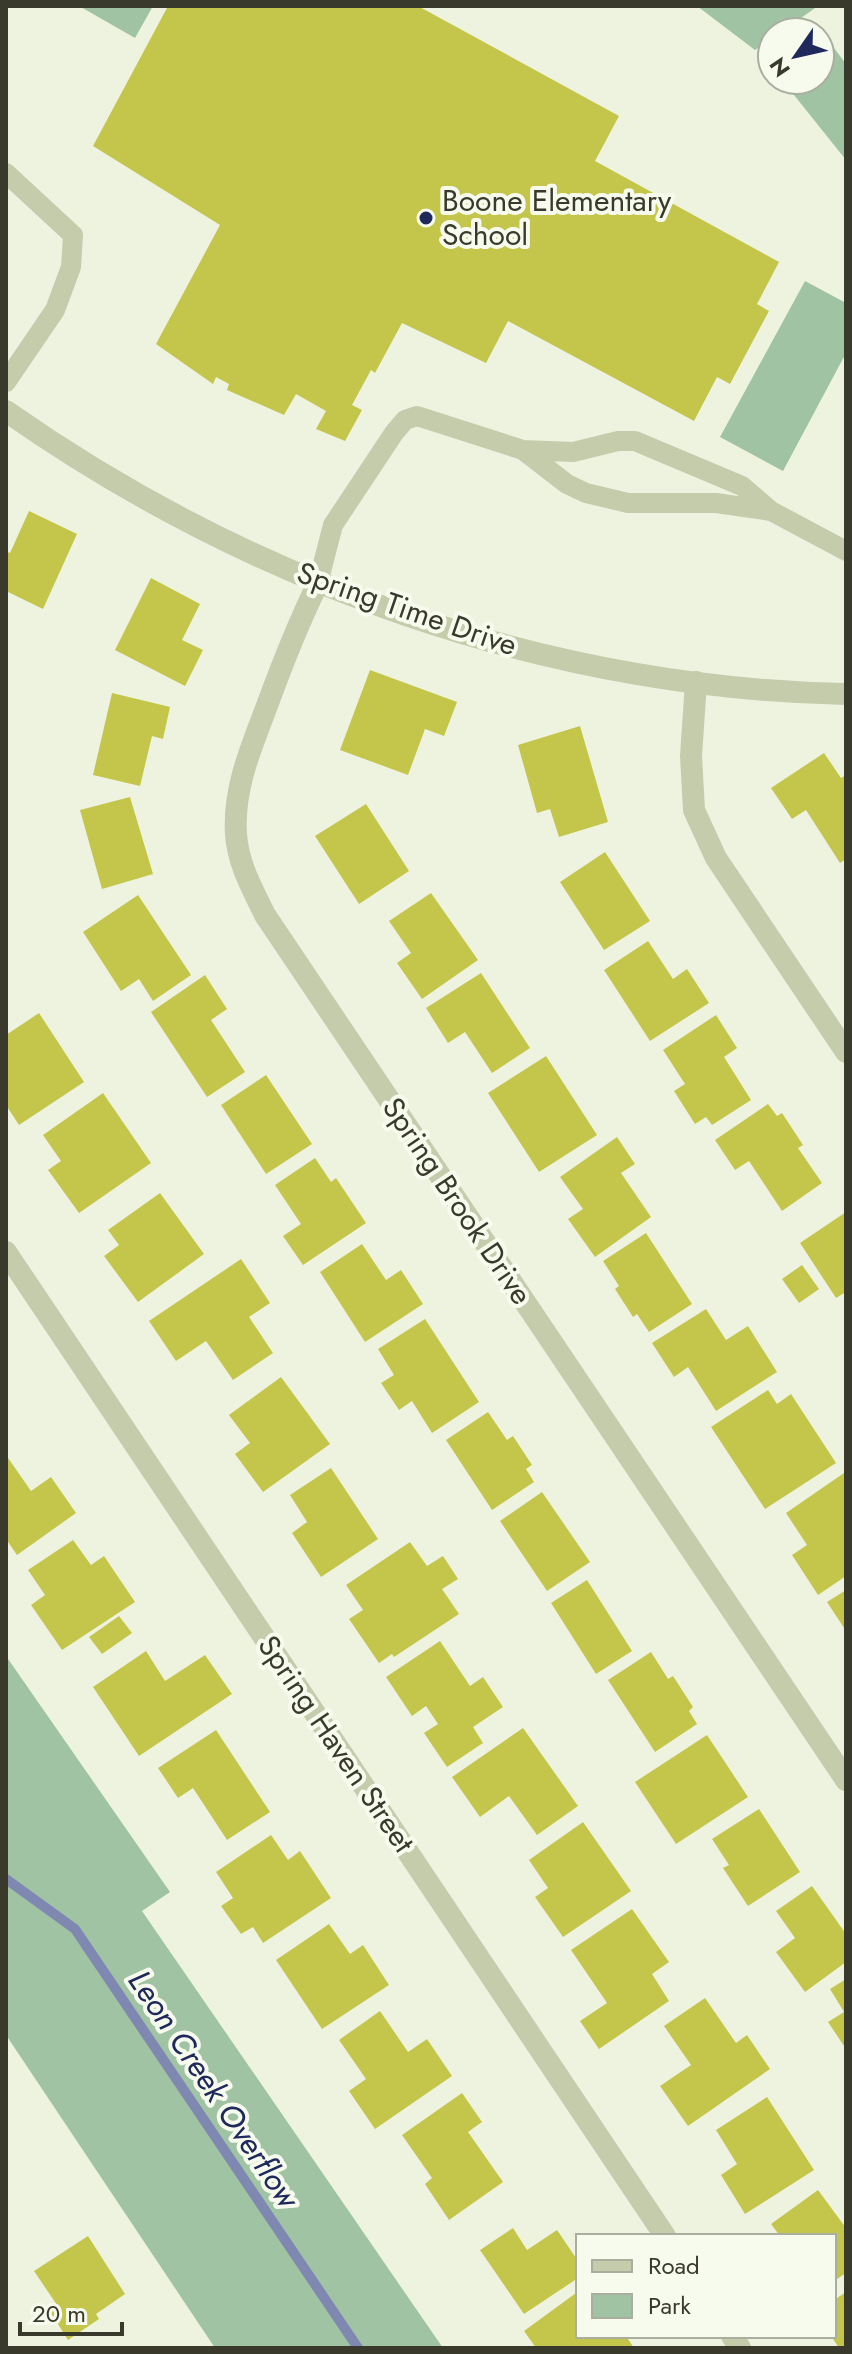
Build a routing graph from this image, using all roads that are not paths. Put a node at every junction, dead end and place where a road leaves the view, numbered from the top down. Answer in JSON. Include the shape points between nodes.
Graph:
{"nodes":[{"id":1,"x":6,"y":173,"type":"edge"},
{"id":2,"x":6,"y":382,"type":"edge"},
{"id":3,"x":6,"y":411,"type":"edge"},
{"id":4,"x":523,"y":450,"type":"junction"},
{"id":5,"x":771,"y":511,"type":"junction"},
{"id":6,"x":846,"y":551,"type":"edge"},
{"id":7,"x":318,"y":583,"type":"junction"},
{"id":8,"x":696,"y":682,"type":"junction"},
{"id":9,"x":846,"y":694,"type":"edge"},
{"id":10,"x":846,"y":1052,"type":"edge"},
{"id":11,"x":6,"y":1252,"type":"edge"},
{"id":12,"x":846,"y":1780,"type":"edge"},
{"id":13,"x":664,"y":2234,"type":"edge"}],
"edges":[{"from":1,"to":2,"type":"lane","via":[[73,235],[71,267],[55,310]]},
{"from":3,"to":7,"type":"street","name":"Spring Time Drive","via":[[155,506]]},
{"from":4,"to":5,"type":"lane","via":[[567,484],[607,499]]},
{"from":4,"to":5,"type":"lane","via":[[573,452],[635,441],[742,486]]},
{"from":4,"to":7,"type":"lane","via":[[429,419],[405,420],[333,525]]},
{"from":5,"to":6,"type":"lane"},
{"from":7,"to":8,"type":"street","name":"Spring Time Drive","via":[[484,639]]},
{"from":7,"to":12,"type":"street","name":"Spring Brook Drive","via":[[295,630],[237,794],[242,868],[265,915]]},
{"from":8,"to":9,"type":"street","name":"Spring Time Drive"},
{"from":8,"to":10,"type":"street","via":[[694,810],[716,858]]},
{"from":11,"to":13,"type":"street","name":"Spring Haven Street"}]}
